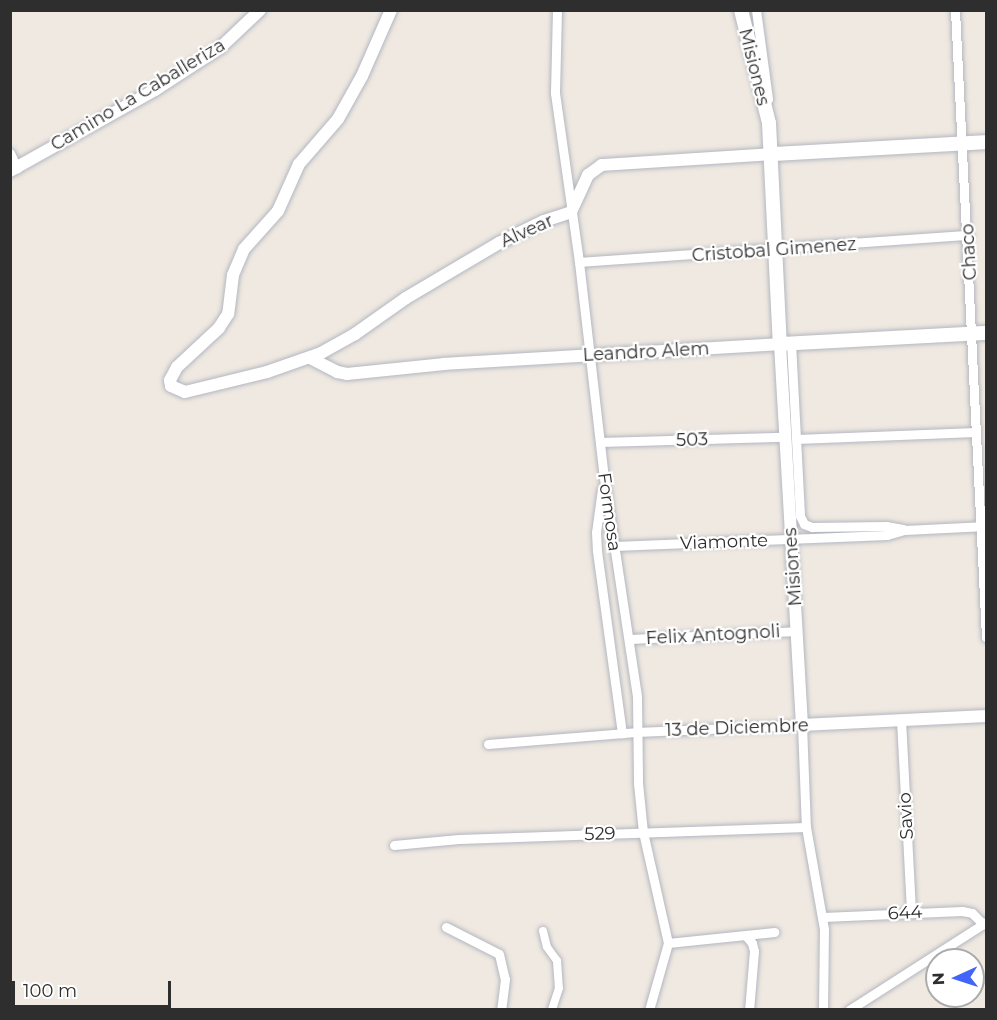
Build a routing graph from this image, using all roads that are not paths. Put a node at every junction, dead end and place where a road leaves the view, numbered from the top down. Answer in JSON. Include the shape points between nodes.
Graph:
{"nodes":[{"id":1,"x":260,"y":10,"type":"edge"},
{"id":2,"x":391,"y":10,"type":"edge"},
{"id":3,"x":557,"y":10,"type":"edge"},
{"id":4,"x":741,"y":10,"type":"edge"},
{"id":5,"x":756,"y":10,"type":"edge"},
{"id":6,"x":955,"y":10,"type":"edge"},
{"id":7,"x":769,"y":123,"type":"junction"},
{"id":8,"x":987,"y":142,"type":"edge"},
{"id":9,"x":963,"y":143,"type":"junction"},
{"id":10,"x":10,"y":153,"type":"edge"},
{"id":11,"x":772,"y":154,"type":"junction"},
{"id":12,"x":14,"y":170,"type":"edge"},
{"id":13,"x":571,"y":212,"type":"junction"},
{"id":14,"x":968,"y":235,"type":"junction"},
{"id":15,"x":777,"y":250,"type":"junction"},
{"id":16,"x":579,"y":262,"type":"junction"},
{"id":17,"x":980,"y":333,"type":"edge"},
{"id":18,"x":786,"y":343,"type":"junction"},
{"id":19,"x":590,"y":355,"type":"junction"},
{"id":20,"x":310,"y":358,"type":"junction"},
{"id":21,"x":976,"y":432,"type":"junction"},
{"id":22,"x":790,"y":438,"type":"junction"},
{"id":23,"x":600,"y":442,"type":"junction"},
{"id":24,"x":604,"y":478,"type":"junction"},
{"id":25,"x":804,"y":524,"type":"joint"},
{"id":26,"x":983,"y":526,"type":"edge"},
{"id":27,"x":905,"y":530,"type":"junction"},
{"id":28,"x":791,"y":539,"type":"junction"},
{"id":29,"x":614,"y":546,"type":"junction"},
{"id":30,"x":797,"y":631,"type":"junction"},
{"id":31,"x":987,"y":637,"type":"edge"},
{"id":32,"x":629,"y":639,"type":"junction"},
{"id":33,"x":987,"y":716,"type":"edge"},
{"id":34,"x":901,"y":720,"type":"junction"},
{"id":35,"x":802,"y":725,"type":"junction"},
{"id":36,"x":636,"y":732,"type":"junction"},
{"id":37,"x":622,"y":733,"type":"junction"},
{"id":38,"x":488,"y":744,"type":"dead end"},
{"id":39,"x":806,"y":827,"type":"junction"},
{"id":40,"x":643,"y":832,"type":"junction"},
{"id":41,"x":394,"y":845,"type":"dead end"},
{"id":42,"x":911,"y":913,"type":"junction"},
{"id":43,"x":823,"y":917,"type":"junction"},
{"id":44,"x":985,"y":923,"type":"edge"},
{"id":45,"x":446,"y":927,"type":"dead end"},
{"id":46,"x":543,"y":931,"type":"dead end"},
{"id":47,"x":774,"y":932,"type":"dead end"},
{"id":48,"x":746,"y":936,"type":"junction"},
{"id":49,"x":668,"y":943,"type":"junction"},
{"id":50,"x":501,"y":1010,"type":"edge"},
{"id":51,"x":552,"y":1010,"type":"edge"},
{"id":52,"x":649,"y":1010,"type":"edge"},
{"id":53,"x":749,"y":1010,"type":"edge"},
{"id":54,"x":823,"y":1010,"type":"edge"},
{"id":55,"x":849,"y":1010,"type":"edge"}],
"edges":[{"from":1,"to":12,"type":"street","name":"Camino La Caballeriza","via":[[221,47],[155,90]]},
{"from":2,"to":20,"type":"street","name":"Alvear","via":[[338,119],[299,164],[278,211],[244,249],[233,275],[228,314],[219,328],[177,367],[171,386],[185,392]]},
{"from":3,"to":13,"type":"street","name":"Formosa","via":[[555,93]]},
{"from":4,"to":7,"type":"main road","name":"Misiones"},
{"from":5,"to":7,"type":"street","name":"Misiones"},
{"from":6,"to":9,"type":"street","name":"Chaco"},
{"from":7,"to":11,"type":"main road","name":"Misiones"},
{"from":8,"to":9,"type":"main road","name":"Alvear"},
{"from":9,"to":11,"type":"main road","name":"Alvear"},
{"from":9,"to":14,"type":"street","name":"Chaco"},
{"from":10,"to":12,"type":"street"},
{"from":11,"to":13,"type":"street","name":"Alvear","via":[[602,165],[588,175]]},
{"from":11,"to":15,"type":"main road","name":"Misiones"},
{"from":13,"to":16,"type":"street","name":"Formosa"},
{"from":13,"to":20,"type":"street","name":"Alvear","via":[[544,220],[499,243]]},
{"from":14,"to":15,"type":"street","name":"Cristobal Gimenez"},
{"from":14,"to":17,"type":"street","name":"Chaco"},
{"from":15,"to":16,"type":"street","name":"Cristobal Gimenez"},
{"from":15,"to":18,"type":"main road","name":"Misiones"},
{"from":16,"to":19,"type":"street","name":"Formosa"},
{"from":17,"to":18,"type":"main road","name":"Leandro Alem"},
{"from":17,"to":21,"type":"street","name":"Chaco"},
{"from":18,"to":19,"type":"street","name":"Leandro Alem"},
{"from":18,"to":22,"type":"street","name":"Misiones"},
{"from":19,"to":20,"type":"street","name":"Leandro Alem","via":[[347,374]]},
{"from":19,"to":23,"type":"street","name":"Formosa"},
{"from":21,"to":22,"type":"street","name":"503"},
{"from":21,"to":26,"type":"street","name":"Chaco"},
{"from":22,"to":23,"type":"street","name":"503"},
{"from":22,"to":25,"type":"street","name":"Misiones"},
{"from":22,"to":28,"type":"street","name":"Misiones"},
{"from":23,"to":24,"type":"street","name":"Formosa"},
{"from":24,"to":29,"type":"street","name":"Formosa"},
{"from":24,"to":37,"type":"street","via":[[597,551]]},
{"from":25,"to":27,"type":"street","name":"Viamonte"},
{"from":26,"to":27,"type":"street","name":"Viamonte"},
{"from":26,"to":31,"type":"street","name":"Chaco"},
{"from":27,"to":28,"type":"street","name":"Viamonte","via":[[887,535]]},
{"from":28,"to":29,"type":"street","name":"Viamonte"},
{"from":28,"to":30,"type":"street","name":"Misiones"},
{"from":29,"to":32,"type":"street","name":"Formosa"},
{"from":30,"to":32,"type":"street","name":"Felix Antognoli"},
{"from":30,"to":35,"type":"street","name":"Misiones"},
{"from":32,"to":36,"type":"street","name":"Formosa","via":[[637,697]]},
{"from":33,"to":34,"type":"street","name":"13 de Diciembre"},
{"from":34,"to":35,"type":"street","name":"13 de Diciembre"},
{"from":34,"to":42,"type":"street","name":"Savio"},
{"from":35,"to":36,"type":"street","name":"13 de Diciembre"},
{"from":35,"to":39,"type":"street","name":"Misiones"},
{"from":36,"to":37,"type":"street","name":"13 de Diciembre"},
{"from":36,"to":40,"type":"street","name":"Formosa"},
{"from":37,"to":38,"type":"street","name":"13 de Diciembre"},
{"from":39,"to":40,"type":"street","name":"529"},
{"from":39,"to":43,"type":"street","name":"Misiones"},
{"from":40,"to":41,"type":"street","name":"529"},
{"from":40,"to":49,"type":"street","name":"Formosa"},
{"from":42,"to":43,"type":"street","name":"644"},
{"from":42,"to":44,"type":"street","name":"644","via":[[962,911]]},
{"from":43,"to":54,"type":"street","name":"Misiones"},
{"from":44,"to":55,"type":"street"},
{"from":45,"to":50,"type":"street","via":[[498,954],[505,979]]},
{"from":46,"to":51,"type":"street","via":[[557,962],[559,988]]},
{"from":47,"to":48,"type":"street"},
{"from":48,"to":49,"type":"street"},
{"from":48,"to":53,"type":"street","via":[[754,951]]},
{"from":49,"to":52,"type":"street","name":"Formosa"}]}
